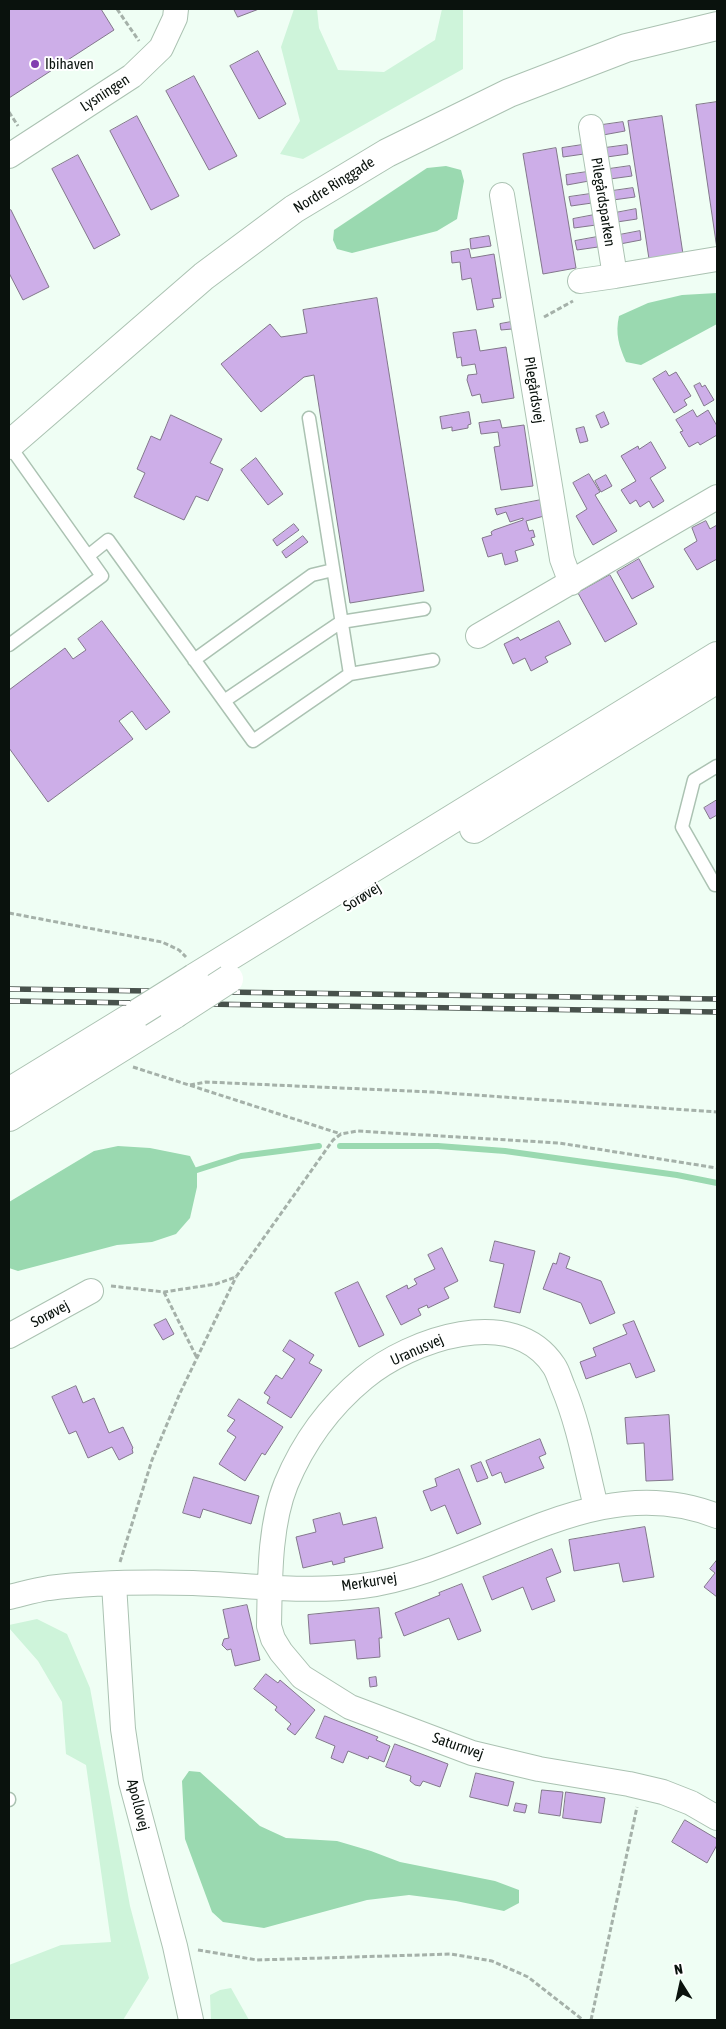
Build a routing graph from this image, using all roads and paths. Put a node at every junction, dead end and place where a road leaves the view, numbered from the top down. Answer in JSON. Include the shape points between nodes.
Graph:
{"nodes":[{"id":1,"x":117,"y":9,"type":"edge"},
{"id":2,"x":176,"y":9,"type":"edge"},
{"id":3,"x":717,"y":26,"type":"edge"},
{"id":4,"x":151,"y":58,"type":"junction"},
{"id":5,"x":591,"y":127,"type":"dead end"},
{"id":6,"x":9,"y":156,"type":"edge"},
{"id":7,"x":502,"y":195,"type":"dead end"},
{"id":8,"x":717,"y":259,"type":"edge"},
{"id":9,"x":615,"y":276,"type":"junction"},
{"id":10,"x":584,"y":280,"type":"joint"},
{"id":11,"x":524,"y":328,"type":"junction"},
{"id":12,"x":309,"y":418,"type":"dead end"},
{"id":13,"x":9,"y":445,"type":"edge"},
{"id":14,"x":717,"y":497,"type":"edge"},
{"id":15,"x":88,"y":556,"type":"junction"},
{"id":16,"x":333,"y":570,"type":"junction"},
{"id":17,"x":570,"y":583,"type":"junction"},
{"id":18,"x":424,"y":609,"type":"dead end"},
{"id":19,"x":341,"y":622,"type":"junction"},
{"id":20,"x":478,"y":636,"type":"dead end"},
{"id":21,"x":9,"y":645,"type":"edge"},
{"id":22,"x":717,"y":656,"type":"edge"},
{"id":23,"x":194,"y":660,"type":"junction"},
{"id":24,"x":433,"y":660,"type":"dead end"},
{"id":25,"x":350,"y":674,"type":"junction"},
{"id":26,"x":717,"y":679,"type":"edge"},
{"id":27,"x":224,"y":701,"type":"junction"},
{"id":28,"x":717,"y":766,"type":"edge"},
{"id":29,"x":717,"y":885,"type":"edge"},
{"id":30,"x":9,"y":913,"type":"edge"},
{"id":31,"x":209,"y":976,"type":"junction"},
{"id":32,"x":108,"y":1055,"type":"junction"},
{"id":33,"x":190,"y":1085,"type":"junction"},
{"id":34,"x":9,"y":1092,"type":"edge"},
{"id":35,"x":717,"y":1112,"type":"edge"},
{"id":36,"x":9,"y":1117,"type":"edge"},
{"id":37,"x":341,"y":1134,"type":"junction"},
{"id":38,"x":717,"y":1168,"type":"edge"},
{"id":39,"x":236,"y":1277,"type":"junction"},
{"id":40,"x":91,"y":1291,"type":"joint"},
{"id":41,"x":164,"y":1292,"type":"junction"},
{"id":42,"x":9,"y":1336,"type":"edge"},
{"id":43,"x":197,"y":1358,"type":"junction"},
{"id":44,"x":596,"y":1507,"type":"junction"},
{"id":45,"x":717,"y":1516,"type":"edge"},
{"id":46,"x":114,"y":1584,"type":"junction"},
{"id":47,"x":270,"y":1588,"type":"junction"},
{"id":48,"x":9,"y":1597,"type":"edge"},
{"id":49,"x":642,"y":1787,"type":"junction"},
{"id":50,"x":717,"y":1818,"type":"edge"},
{"id":51,"x":175,"y":1946,"type":"junction"},
{"id":52,"x":191,"y":2020,"type":"edge"},
{"id":53,"x":583,"y":2020,"type":"edge"},
{"id":54,"x":591,"y":2020,"type":"edge"}],
"edges":[{"from":1,"to":4,"type":"path"},
{"from":2,"to":4,"type":"street","name":"Lysningen","via":[[161,48]]},
{"from":3,"to":13,"type":"street","name":"Nordre Ringgade","via":[[626,48],[509,94],[386,153],[294,209],[204,276]]},
{"from":4,"to":6,"type":"street","name":"Lysningen","via":[[132,76]]},
{"from":5,"to":9,"type":"street","name":"Pilegårdsparken"},
{"from":7,"to":11,"type":"street","name":"Pilegårdsvej"},
{"from":8,"to":9,"type":"street"},
{"from":9,"to":10,"type":"street"},
{"from":10,"to":11,"type":"path","via":[[580,296]]},
{"from":11,"to":17,"type":"street","name":"Pilegårdsvej","via":[[562,559]]},
{"from":12,"to":16,"type":"lane"},
{"from":13,"to":15,"type":"lane"},
{"from":14,"to":17,"type":"street"},
{"from":15,"to":21,"type":"lane","via":[[102,576]]},
{"from":15,"to":23,"type":"lane","via":[[108,540]]},
{"from":16,"to":19,"type":"lane"},
{"from":16,"to":23,"type":"lane","via":[[312,575]]},
{"from":17,"to":20,"type":"street"},
{"from":18,"to":19,"type":"lane"},
{"from":19,"to":25,"type":"lane"},
{"from":19,"to":27,"type":"lane"},
{"from":22,"to":31,"type":"street","name":"Sorøvej"},
{"from":23,"to":27,"type":"lane"},
{"from":24,"to":25,"type":"lane"},
{"from":25,"to":27,"type":"lane","via":[[253,741]]},
{"from":26,"to":31,"type":"street","name":"Sorøvej"},
{"from":28,"to":29,"type":"lane","via":[[694,780],[682,827]]},
{"from":30,"to":31,"type":"path","via":[[162,942],[179,950]]},
{"from":31,"to":32,"type":"street","name":"Sorøvej","bridge":true,"via":[[175,1014]]},
{"from":31,"to":34,"type":"street","name":"Sorøvej","bridge":true,"via":[[138,1013]]},
{"from":32,"to":33,"type":"path","via":[[126,1065]]},
{"from":32,"to":36,"type":"street","name":"Sorøvej"},
{"from":33,"to":35,"type":"path","via":[[206,1082],[422,1092]]},
{"from":33,"to":37,"type":"path"},
{"from":37,"to":38,"type":"path","via":[[357,1131],[560,1143]]},
{"from":37,"to":39,"type":"path","via":[[333,1140]]},
{"from":39,"to":41,"type":"path","via":[[216,1284]]},
{"from":39,"to":43,"type":"path"},
{"from":40,"to":41,"type":"path","via":[[110,1286]]},
{"from":40,"to":42,"type":"street","name":"Sorøvej"},
{"from":41,"to":43,"type":"path"},
{"from":43,"to":46,"type":"path","via":[[152,1460]]},
{"from":44,"to":45,"type":"street","name":"Merkurvej","via":[[667,1504]]},
{"from":44,"to":47,"type":"street","name":"Merkurvej","via":[[559,1517],[398,1579],[363,1586]]},
{"from":44,"to":47,"type":"street","name":"Uranusvej","via":[[573,1412],[555,1366],[526,1341],[504,1334],[472,1332],[453,1335],[410,1351],[365,1377],[334,1406],[310,1437],[286,1484],[273,1537]]},
{"from":46,"to":47,"type":"street","name":"Merkurvej","via":[[192,1583]]},
{"from":46,"to":48,"type":"street","name":"Merkurvej","via":[[49,1588]]},
{"from":46,"to":51,"type":"street","name":"Apollovej","via":[[122,1729],[131,1782]]},
{"from":47,"to":49,"type":"street","name":"Saturnvej","via":[[269,1626],[281,1652],[302,1677],[350,1706],[472,1753],[539,1769]]},
{"from":49,"to":50,"type":"street","name":"Saturnvej","via":[[691,1803]]},
{"from":49,"to":54,"type":"path"},
{"from":51,"to":52,"type":"street","name":"Apollovej"},
{"from":51,"to":53,"type":"path","via":[[258,1960],[451,1954],[492,1961],[528,1978]]}]}
